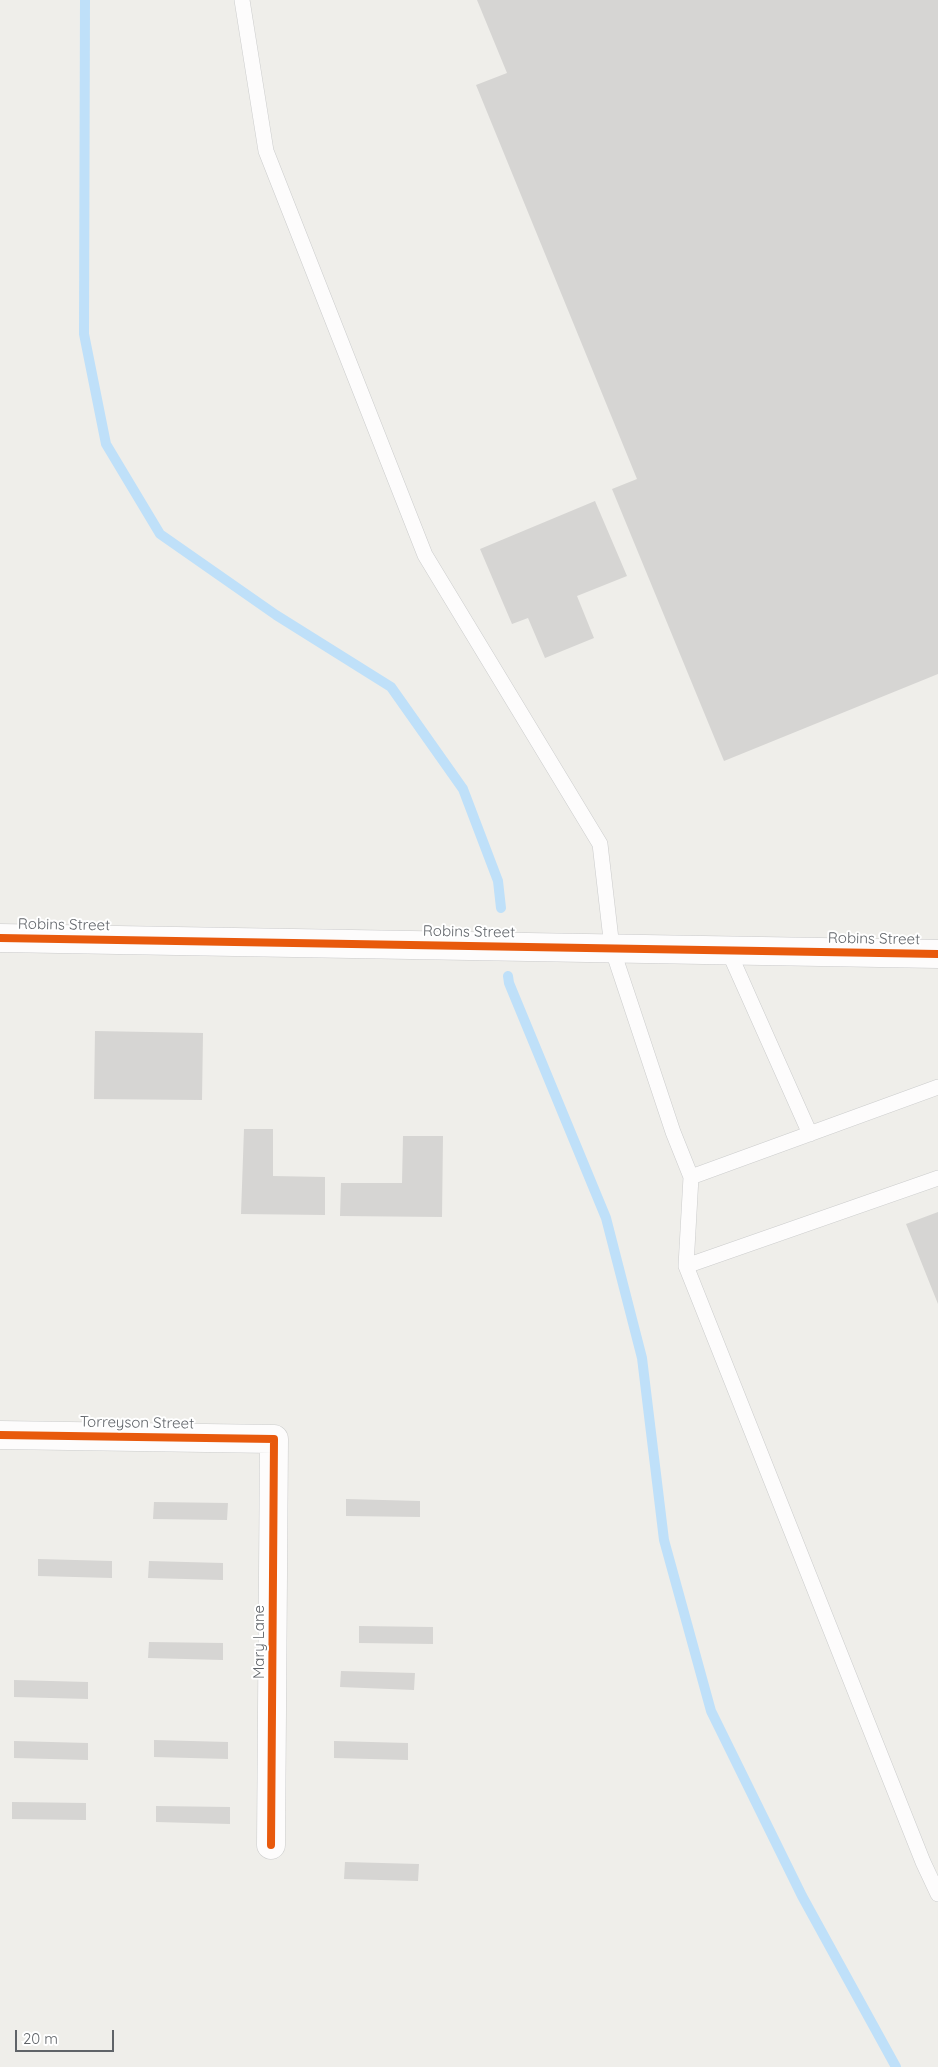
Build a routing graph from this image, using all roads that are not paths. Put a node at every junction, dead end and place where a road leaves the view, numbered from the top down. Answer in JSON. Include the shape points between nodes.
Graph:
{"nodes":[{"id":1,"x":242,"y":0,"type":"edge"},
{"id":2,"x":0,"y":938,"type":"edge"},
{"id":3,"x":612,"y":948,"type":"junction"},
{"id":4,"x":728,"y":950,"type":"junction"},
{"id":5,"x":938,"y":954,"type":"edge"},
{"id":6,"x":938,"y":1087,"type":"edge"},
{"id":7,"x":810,"y":1134,"type":"junction"},
{"id":8,"x":691,"y":1178,"type":"junction"},
{"id":9,"x":938,"y":1178,"type":"edge"},
{"id":10,"x":686,"y":1266,"type":"junction"},
{"id":11,"x":0,"y":1435,"type":"edge"},
{"id":12,"x":274,"y":1439,"type":"joint"},
{"id":13,"x":272,"y":1845,"type":"dead end"},
{"id":14,"x":938,"y":1894,"type":"edge"}],
"edges":[{"from":1,"to":3,"type":"lane","via":[[266,151],[425,555],[600,844]]},
{"from":2,"to":3,"type":"street","name":"Robins Street"},
{"from":3,"to":4,"type":"street","name":"Robins Street"},
{"from":3,"to":8,"type":"lane"},
{"from":4,"to":5,"type":"street","name":"Robins Street"},
{"from":4,"to":7,"type":"lane"},
{"from":6,"to":7,"type":"lane"},
{"from":7,"to":8,"type":"lane"},
{"from":8,"to":10,"type":"lane"},
{"from":9,"to":10,"type":"lane"},
{"from":10,"to":14,"type":"lane"},
{"from":11,"to":12,"type":"street","name":"Torreyson Street"},
{"from":12,"to":13,"type":"street","name":"Mary Lane"}]}
